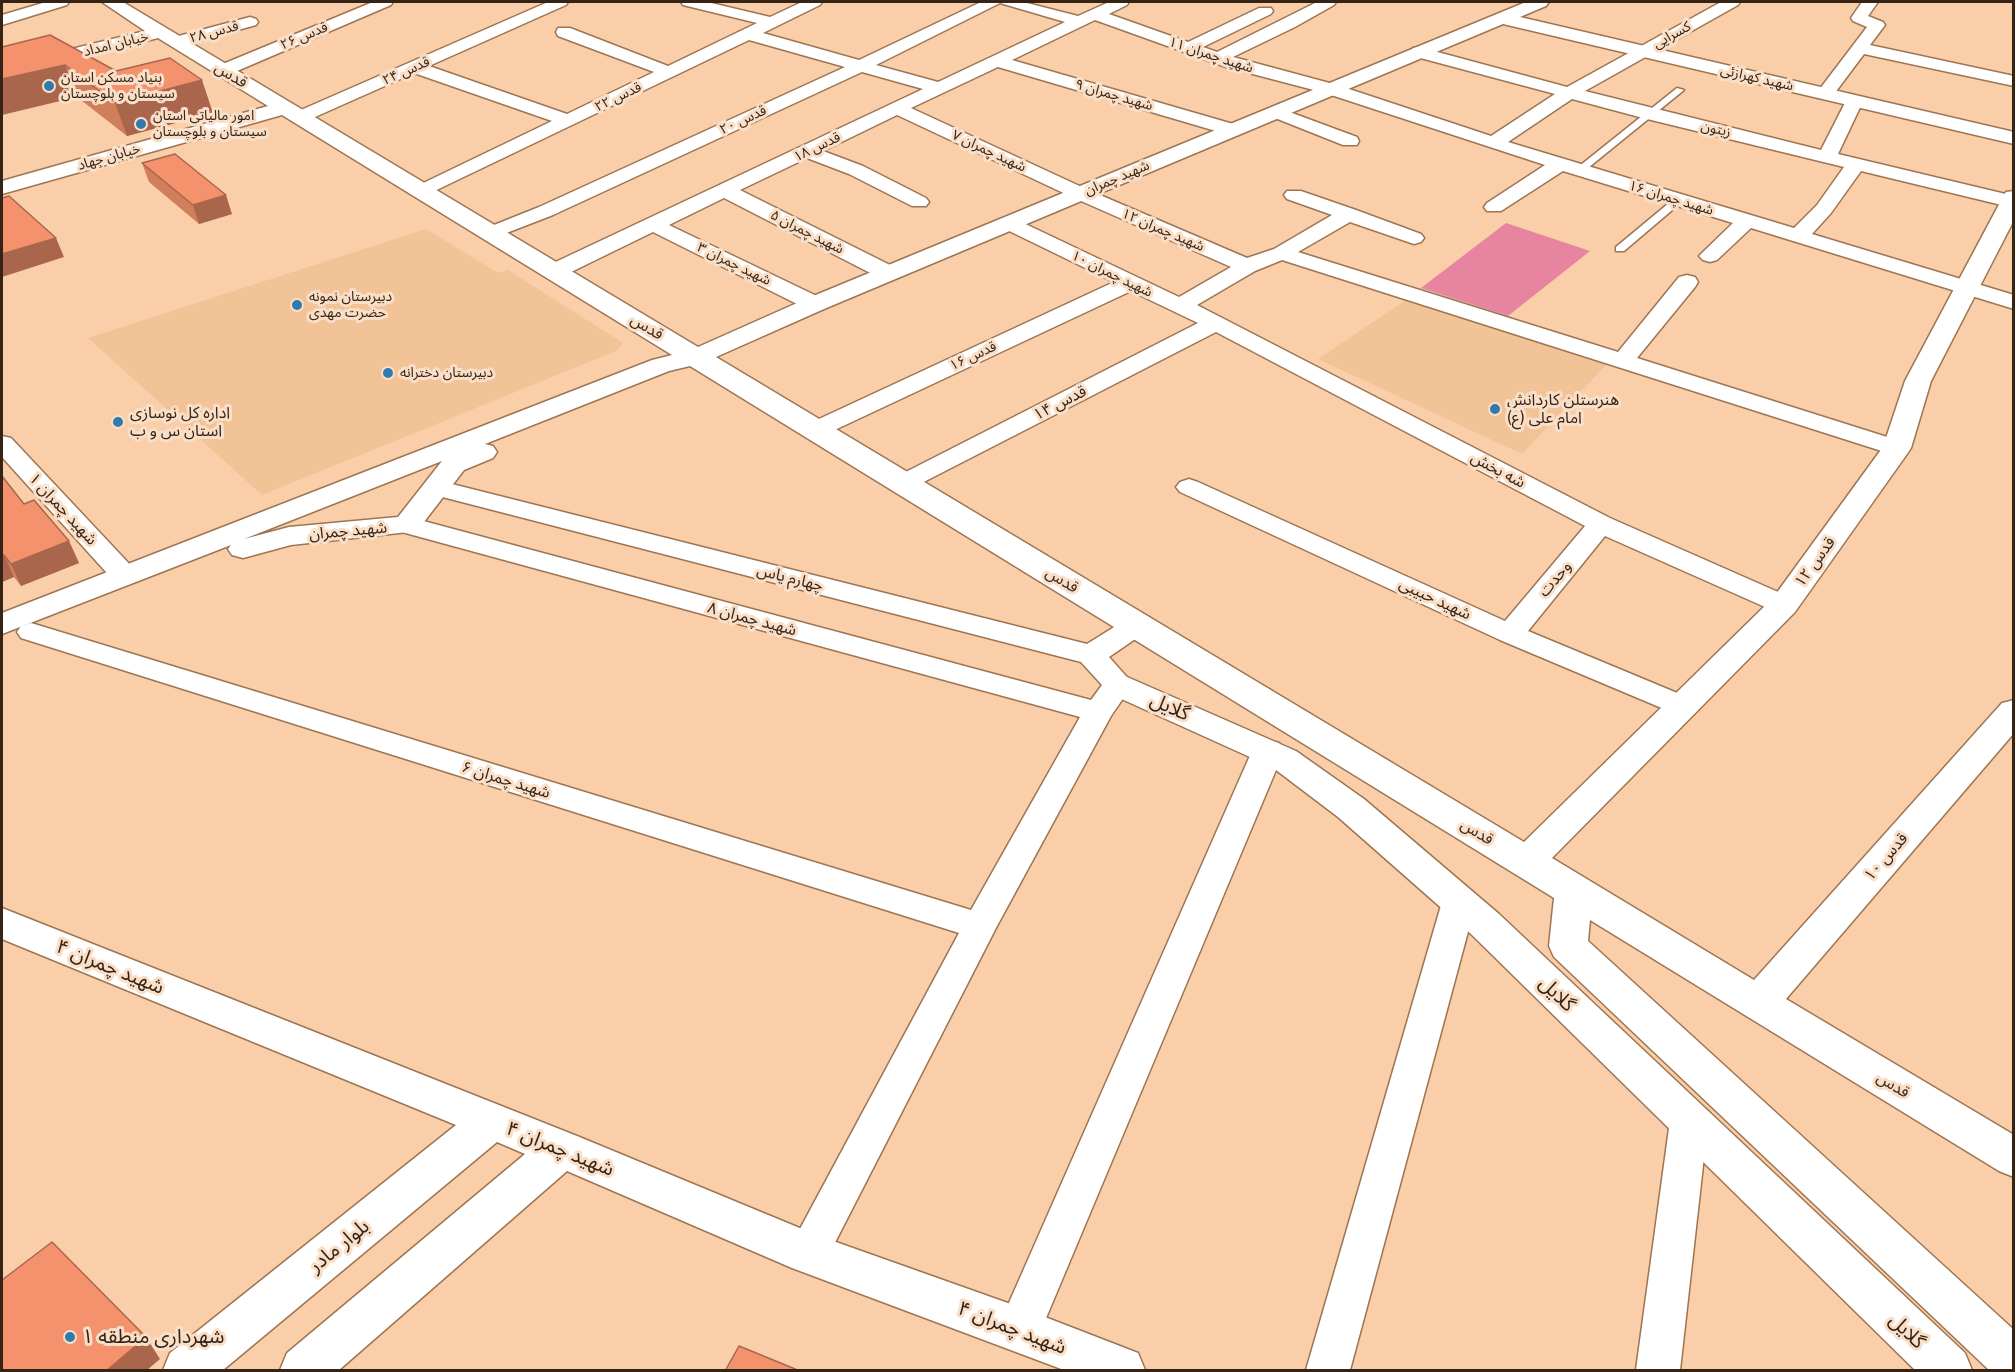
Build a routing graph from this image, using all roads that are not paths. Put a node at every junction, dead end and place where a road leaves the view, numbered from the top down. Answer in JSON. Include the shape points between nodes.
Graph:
{"nodes":[{"id":1,"x":61,"y":2,"type":"edge"},
{"id":2,"x":111,"y":2,"type":"edge"},
{"id":3,"x":385,"y":2,"type":"edge"},
{"id":4,"x":560,"y":2,"type":"edge"},
{"id":5,"x":688,"y":2,"type":"edge"},
{"id":6,"x":814,"y":2,"type":"edge"},
{"id":7,"x":993,"y":2,"type":"edge"},
{"id":8,"x":1007,"y":2,"type":"edge"},
{"id":9,"x":1121,"y":2,"type":"edge"},
{"id":10,"x":1328,"y":2,"type":"edge"},
{"id":11,"x":1540,"y":2,"type":"edge"},
{"id":12,"x":1732,"y":2,"type":"edge"},
{"id":13,"x":1870,"y":2,"type":"edge"},
{"id":14,"x":1265,"y":11,"type":"dead end"},
{"id":15,"x":1086,"y":17,"type":"junction"},
{"id":16,"x":1502,"y":18,"type":"junction"},
{"id":17,"x":2,"y":20,"type":"edge"},
{"id":18,"x":250,"y":22,"type":"dead end"},
{"id":19,"x":772,"y":22,"type":"junction"},
{"id":20,"x":564,"y":32,"type":"dead end"},
{"id":21,"x":748,"y":34,"type":"junction"},
{"id":22,"x":169,"y":37,"type":"junction"},
{"id":23,"x":1188,"y":48,"type":"junction"},
{"id":24,"x":1860,"y":48,"type":"junction"},
{"id":25,"x":1643,"y":51,"type":"junction"},
{"id":26,"x":1419,"y":52,"type":"junction"},
{"id":27,"x":1218,"y":58,"type":"junction"},
{"id":28,"x":996,"y":61,"type":"junction"},
{"id":29,"x":860,"y":66,"type":"junction"},
{"id":30,"x":414,"y":67,"type":"junction"},
{"id":31,"x":224,"y":70,"type":"junction"},
{"id":32,"x":2,"y":72,"type":"edge"},
{"id":33,"x":669,"y":72,"type":"junction"},
{"id":34,"x":2013,"y":81,"type":"edge"},
{"id":35,"x":939,"y":88,"type":"junction"},
{"id":36,"x":1331,"y":89,"type":"junction"},
{"id":37,"x":1680,"y":90,"type":"dead end"},
{"id":38,"x":1569,"y":93,"type":"junction"},
{"id":39,"x":1825,"y":94,"type":"junction"},
{"id":40,"x":1854,"y":101,"type":"junction"},
{"id":41,"x":898,"y":108,"type":"junction"},
{"id":42,"x":293,"y":112,"type":"junction"},
{"id":43,"x":1276,"y":112,"type":"junction"},
{"id":44,"x":1649,"y":114,"type":"junction"},
{"id":45,"x":569,"y":121,"type":"junction"},
{"id":46,"x":1233,"y":129,"type":"junction"},
{"id":47,"x":2013,"y":138,"type":"edge"},
{"id":48,"x":1350,"y":141,"type":"dead end"},
{"id":49,"x":1493,"y":143,"type":"junction"},
{"id":50,"x":808,"y":152,"type":"junction"},
{"id":51,"x":1827,"y":156,"type":"junction"},
{"id":52,"x":1857,"y":163,"type":"junction"},
{"id":53,"x":1560,"y":164,"type":"junction"},
{"id":54,"x":1580,"y":170,"type":"junction"},
{"id":55,"x":2,"y":188,"type":"edge"},
{"id":56,"x":422,"y":191,"type":"junction"},
{"id":57,"x":726,"y":191,"type":"junction"},
{"id":58,"x":1079,"y":194,"type":"junction"},
{"id":59,"x":1294,"y":195,"type":"dead end"},
{"id":60,"x":1679,"y":200,"type":"junction"},
{"id":61,"x":2013,"y":200,"type":"edge"},
{"id":62,"x":919,"y":202,"type":"dead end"},
{"id":63,"x":1494,"y":207,"type":"dead end"},
{"id":64,"x":1349,"y":214,"type":"junction"},
{"id":65,"x":1747,"y":221,"type":"junction"},
{"id":66,"x":1008,"y":223,"type":"junction"},
{"id":67,"x":654,"y":225,"type":"junction"},
{"id":68,"x":491,"y":233,"type":"junction"},
{"id":69,"x":1798,"y":236,"type":"junction"},
{"id":70,"x":1414,"y":238,"type":"dead end"},
{"id":71,"x":1620,"y":249,"type":"dead end"},
{"id":72,"x":1281,"y":253,"type":"junction"},
{"id":73,"x":1710,"y":256,"type":"dead end"},
{"id":74,"x":1247,"y":266,"type":"junction"},
{"id":75,"x":555,"y":272,"type":"junction"},
{"id":76,"x":888,"y":273,"type":"junction"},
{"id":77,"x":1687,"y":282,"type":"dead end"},
{"id":78,"x":1130,"y":283,"type":"junction"},
{"id":79,"x":1968,"y":289,"type":"junction"},
{"id":80,"x":2013,"y":302,"type":"edge"},
{"id":81,"x":815,"y":304,"type":"junction"},
{"id":82,"x":1180,"y":306,"type":"junction"},
{"id":83,"x":1216,"y":323,"type":"junction"},
{"id":84,"x":696,"y":357,"type":"junction"},
{"id":85,"x":1623,"y":361,"type":"junction"},
{"id":86,"x":815,"y":430,"type":"junction"},
{"id":87,"x":2,"y":443,"type":"edge"},
{"id":88,"x":1897,"y":448,"type":"junction"},
{"id":89,"x":903,"y":483,"type":"junction"},
{"id":90,"x":1190,"y":487,"type":"dead end"},
{"id":91,"x":436,"y":488,"type":"junction"},
{"id":92,"x":1601,"y":524,"type":"junction"},
{"id":93,"x":407,"y":525,"type":"junction"},
{"id":94,"x":124,"y":576,"type":"junction"},
{"id":95,"x":1785,"y":605,"type":"junction"},
{"id":96,"x":2,"y":624,"type":"edge"},
{"id":97,"x":1137,"y":626,"type":"junction"},
{"id":98,"x":32,"y":633,"type":"junction"},
{"id":99,"x":1510,"y":634,"type":"junction"},
{"id":100,"x":2,"y":645,"type":"edge"},
{"id":101,"x":1091,"y":655,"type":"junction"},
{"id":102,"x":1108,"y":698,"type":"junction"},
{"id":103,"x":1683,"y":707,"type":"junction"},
{"id":104,"x":2013,"y":711,"type":"edge"},
{"id":105,"x":1268,"y":751,"type":"junction"},
{"id":106,"x":1526,"y":862,"type":"junction"},
{"id":107,"x":1574,"y":892,"type":"junction"},
{"id":108,"x":1459,"y":902,"type":"junction"},
{"id":109,"x":2,"y":923,"type":"edge"},
{"id":110,"x":980,"y":926,"type":"junction"},
{"id":111,"x":1758,"y":1003,"type":"junction"},
{"id":112,"x":492,"y":1121,"type":"junction"},
{"id":113,"x":1689,"y":1121,"type":"junction"},
{"id":114,"x":562,"y":1149,"type":"junction"},
{"id":115,"x":2013,"y":1158,"type":"edge"},
{"id":116,"x":808,"y":1253,"type":"junction"},
{"id":117,"x":1018,"y":1330,"type":"junction"},
{"id":118,"x":2013,"y":1362,"type":"edge"},
{"id":119,"x":187,"y":1371,"type":"edge"},
{"id":120,"x":304,"y":1371,"type":"edge"},
{"id":121,"x":1121,"y":1371,"type":"edge"},
{"id":122,"x":1328,"y":1371,"type":"edge"},
{"id":123,"x":1658,"y":1371,"type":"edge"},
{"id":124,"x":1948,"y":1371,"type":"edge"}],
"edges":[{"from":1,"to":17,"type":"street"},
{"from":2,"to":22,"type":"street","name":"قدس"},
{"from":3,"to":31,"type":"street","name":"قدس ۲۶"},
{"from":4,"to":30,"type":"street","name":"قدس ۲۴"},
{"from":5,"to":19,"type":"street"},
{"from":6,"to":19,"type":"street","name":"قدس ۲۲"},
{"from":7,"to":29,"type":"street","name":"قدس ۲۰"},
{"from":8,"to":15,"type":"street","name":"شهید چمران ۱۱"},
{"from":9,"to":15,"type":"street","name":"قدس ۱۸"},
{"from":10,"to":27,"type":"street"},
{"from":11,"to":16,"type":"street","name":"شهید چمران"},
{"from":12,"to":25,"type":"street","name":"کسرایی"},
{"from":13,"to":24,"type":"street","via":[[1859,18],[1877,25]]},
{"from":14,"to":23,"type":"street"},
{"from":15,"to":23,"type":"street","name":"شهید چمران ۱۱"},
{"from":15,"to":28,"type":"street","name":"قدس ۱۸"},
{"from":16,"to":25,"type":"street","name":"شهید کهرازئی"},
{"from":16,"to":26,"type":"street","name":"شهید چمران"},
{"from":18,"to":22,"type":"street","name":"قدس ۲۸"},
{"from":19,"to":21,"type":"street","name":"قدس ۲۲"},
{"from":20,"to":33,"type":"street"},
{"from":21,"to":29,"type":"street"},
{"from":21,"to":33,"type":"street","name":"قدس ۲۲"},
{"from":22,"to":31,"type":"street","name":"قدس"},
{"from":22,"to":32,"type":"street","name":"خیابان امداد"},
{"from":23,"to":27,"type":"street","name":"شهید چمران ۱۱"},
{"from":24,"to":34,"type":"street"},
{"from":24,"to":39,"type":"street"},
{"from":25,"to":38,"type":"street","name":"کسرایی"},
{"from":25,"to":39,"type":"street","name":"شهید کهرازئی"},
{"from":26,"to":36,"type":"street","name":"شهید چمران"},
{"from":26,"to":38,"type":"street","name":"زیتون"},
{"from":27,"to":36,"type":"street","name":"شهید چمران ۱۱"},
{"from":28,"to":35,"type":"street","name":"قدس ۱۸"},
{"from":28,"to":46,"type":"street","name":"شهید چمران ۹"},
{"from":29,"to":35,"type":"street"},
{"from":29,"to":68,"type":"street","name":"قدس ۲۰"},
{"from":30,"to":42,"type":"street","name":"قدس ۲۴"},
{"from":30,"to":45,"type":"street"},
{"from":31,"to":42,"type":"street","name":"قدس"},
{"from":33,"to":45,"type":"street","name":"قدس ۲۲"},
{"from":35,"to":41,"type":"street","name":"قدس ۱۸"},
{"from":36,"to":43,"type":"street","name":"شهید چمران"},
{"from":36,"to":49,"type":"street","name":"شهید چمران ۱۶"},
{"from":37,"to":44,"type":"lane"},
{"from":38,"to":44,"type":"street","name":"زیتون"},
{"from":38,"to":49,"type":"street","name":"کسرایی"},
{"from":39,"to":40,"type":"street","name":"شهید کهرازئی"},
{"from":40,"to":47,"type":"street","name":"شهید کهرازئی"},
{"from":40,"to":51,"type":"street"},
{"from":41,"to":50,"type":"street","name":"قدس ۱۸"},
{"from":41,"to":58,"type":"street","name":"شهید چمران ۷"},
{"from":42,"to":55,"type":"street","name":"خیابان جهاد"},
{"from":42,"to":56,"type":"street","name":"قدس"},
{"from":43,"to":46,"type":"street","name":"شهید چمران"},
{"from":43,"to":48,"type":"street"},
{"from":44,"to":51,"type":"street","name":"زیتون"},
{"from":44,"to":54,"type":"lane"},
{"from":45,"to":56,"type":"street","name":"قدس ۲۲"},
{"from":46,"to":58,"type":"street","name":"شهید چمران"},
{"from":49,"to":53,"type":"street","name":"شهید چمران ۱۶"},
{"from":50,"to":57,"type":"street","name":"قدس ۱۸"},
{"from":50,"to":62,"type":"street","via":[[856,170]]},
{"from":51,"to":52,"type":"street","name":"زیتون"},
{"from":52,"to":61,"type":"street","name":"زیتون"},
{"from":52,"to":69,"type":"street","via":[[1824,209]]},
{"from":53,"to":54,"type":"street","name":"شهید چمران ۱۶"},
{"from":53,"to":63,"type":"street"},
{"from":54,"to":60,"type":"street","name":"شهید چمران ۱۶"},
{"from":56,"to":68,"type":"street","name":"قدس"},
{"from":57,"to":67,"type":"street","name":"قدس ۱۸"},
{"from":57,"to":76,"type":"street","name":"شهید چمران ۵"},
{"from":58,"to":66,"type":"street","name":"شهید چمران"},
{"from":58,"to":74,"type":"street","name":"شهید چمران ۱۲"},
{"from":59,"to":64,"type":"street"},
{"from":60,"to":65,"type":"street","name":"شهید چمران ۱۶"},
{"from":60,"to":71,"type":"lane"},
{"from":61,"to":79,"type":"street","name":"قدس ۱۲"},
{"from":64,"to":70,"type":"street"},
{"from":64,"to":72,"type":"street"},
{"from":65,"to":69,"type":"street","name":"شهید چمران ۱۶"},
{"from":65,"to":73,"type":"street"},
{"from":66,"to":76,"type":"street","name":"شهید چمران"},
{"from":66,"to":78,"type":"street","name":"شهید چمران ۱۰"},
{"from":67,"to":75,"type":"street","name":"قدس ۱۸"},
{"from":67,"to":81,"type":"street","name":"شهید چمران ۳"},
{"from":68,"to":75,"type":"street","name":"قدس"},
{"from":69,"to":79,"type":"street","name":"شهید چمران ۱۶"},
{"from":72,"to":74,"type":"street"},
{"from":72,"to":85,"type":"street"},
{"from":74,"to":82,"type":"street"},
{"from":75,"to":84,"type":"street","name":"قدس"},
{"from":76,"to":81,"type":"street","name":"شهید چمران"},
{"from":77,"to":85,"type":"street"},
{"from":78,"to":82,"type":"street","name":"شهید چمران ۱۰"},
{"from":78,"to":86,"type":"street","name":"قدس ۱۶"},
{"from":79,"to":80,"type":"street","name":"شهید چمران ۱۶"},
{"from":79,"to":88,"type":"street","name":"قدس ۱۲","via":[[1918,381]]},
{"from":81,"to":84,"type":"street","name":"شهید چمران"},
{"from":82,"to":83,"type":"street","name":"شهید چمران ۱۰"},
{"from":83,"to":89,"type":"street","name":"قدس ۱۴"},
{"from":83,"to":92,"type":"street","name":"شه بخش"},
{"from":84,"to":86,"type":"street","name":"قدس"},
{"from":84,"to":91,"type":"street","name":"شهید چمران","via":[[676,374],[454,464]]},
{"from":84,"to":94,"type":"street","name":"شهید چمران","via":[[662,365]]},
{"from":85,"to":88,"type":"street"},
{"from":86,"to":89,"type":"street","name":"قدس"},
{"from":87,"to":94,"type":"street","name":"شهید چمران ۱"},
{"from":88,"to":95,"type":"street","name":"قدس ۱۲"},
{"from":89,"to":97,"type":"street","name":"قدس"},
{"from":90,"to":99,"type":"street","name":"شهید حبیبی"},
{"from":91,"to":93,"type":"street","name":"شهید چمران"},
{"from":91,"to":101,"type":"street","name":"چهارم یاس"},
{"from":92,"to":95,"type":"street","name":"شه بخش"},
{"from":92,"to":99,"type":"street","name":"وحدت"},
{"from":93,"to":98,"type":"street","name":"شهید چمران","via":[[289,536],[221,555]]},
{"from":93,"to":102,"type":"street","name":"شهید چمران ۸"},
{"from":94,"to":96,"type":"street","name":"شهید چمران"},
{"from":95,"to":103,"type":"street","name":"قدس ۱۲"},
{"from":97,"to":101,"type":"street"},
{"from":97,"to":106,"type":"street","name":"قدس"},
{"from":98,"to":100,"type":"street","name":"شهید چمران"},
{"from":98,"to":110,"type":"street","name":"شهید چمران ۶"},
{"from":99,"to":103,"type":"street","name":"شهید حبیبی"},
{"from":101,"to":102,"type":"street"},
{"from":102,"to":105,"type":"street","name":"گلایل"},
{"from":102,"to":110,"type":"street"},
{"from":103,"to":106,"type":"street","name":"قدس ۱۲"},
{"from":104,"to":111,"type":"street","name":"قدس ۱۰"},
{"from":105,"to":108,"type":"street","name":"گلایل","via":[[1351,808]]},
{"from":105,"to":117,"type":"street"},
{"from":106,"to":107,"type":"street","name":"قدس"},
{"from":107,"to":111,"type":"street","name":"قدس"},
{"from":107,"to":118,"type":"street","via":[[1568,946]]},
{"from":108,"to":113,"type":"street","name":"گلایل"},
{"from":108,"to":122,"type":"street"},
{"from":109,"to":112,"type":"street","name":"شهید چمران ۴"},
{"from":110,"to":116,"type":"street"},
{"from":111,"to":115,"type":"street","name":"قدس"},
{"from":112,"to":114,"type":"street","name":"شهید چمران ۴"},
{"from":112,"to":119,"type":"street","name":"بلوار مادر"},
{"from":113,"to":123,"type":"street"},
{"from":113,"to":124,"type":"street","name":"گلایل"},
{"from":114,"to":116,"type":"street","name":"شهید چمران ۴"},
{"from":114,"to":120,"type":"street"},
{"from":116,"to":117,"type":"street","name":"شهید چمران ۴"},
{"from":117,"to":121,"type":"street","name":"شهید چمران ۴"}]}
